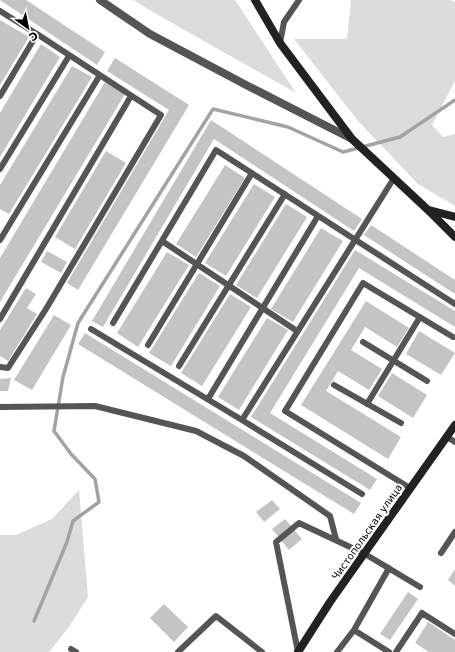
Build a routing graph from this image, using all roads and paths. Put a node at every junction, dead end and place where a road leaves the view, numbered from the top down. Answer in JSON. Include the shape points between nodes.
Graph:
{"nodes":[{"id":1,"x":100,"y":0,"type":"edge"},
{"id":2,"x":255,"y":0,"type":"edge"},
{"id":3,"x":299,"y":0,"type":"edge"},
{"id":4,"x":0,"y":11,"type":"edge"},
{"id":5,"x":38,"y":34,"type":"junction"},
{"id":6,"x":280,"y":43,"type":"junction"},
{"id":7,"x":69,"y":56,"type":"junction"},
{"id":8,"x":100,"y":76,"type":"junction"},
{"id":9,"x":0,"y":96,"type":"edge"},
{"id":10,"x":131,"y":96,"type":"junction"},
{"id":11,"x":352,"y":139,"type":"junction"},
{"id":12,"x":0,"y":169,"type":"edge"},
{"id":13,"x":252,"y":173,"type":"junction"},
{"id":14,"x":394,"y":178,"type":"junction"},
{"id":15,"x":285,"y":194,"type":"junction"},
{"id":16,"x":428,"y":210,"type":"junction"},
{"id":17,"x":318,"y":216,"type":"junction"},
{"id":18,"x":455,"y":217,"type":"edge"},
{"id":19,"x":455,"y":237,"type":"edge"},
{"id":20,"x":355,"y":239,"type":"junction"},
{"id":21,"x":0,"y":240,"type":"edge"},
{"id":22,"x":162,"y":241,"type":"junction"},
{"id":23,"x":197,"y":264,"type":"junction"},
{"id":24,"x":228,"y":286,"type":"junction"},
{"id":25,"x":455,"y":304,"type":"edge"},
{"id":26,"x":262,"y":308,"type":"junction"},
{"id":27,"x":420,"y":317,"type":"junction"},
{"id":28,"x":0,"y":319,"type":"edge"},
{"id":29,"x":113,"y":323,"type":"dead end"},
{"id":30,"x":91,"y":329,"type":"dead end"},
{"id":31,"x":297,"y":331,"type":"junction"},
{"id":32,"x":453,"y":337,"type":"dead end"},
{"id":33,"x":363,"y":342,"type":"dead end"},
{"id":34,"x":148,"y":345,"type":"dead end"},
{"id":35,"x":394,"y":360,"type":"junction"},
{"id":36,"x":0,"y":366,"type":"edge"},
{"id":37,"x":179,"y":366,"type":"dead end"},
{"id":38,"x":427,"y":381,"type":"dead end"},
{"id":39,"x":334,"y":385,"type":"dead end"},
{"id":40,"x":208,"y":399,"type":"junction"},
{"id":41,"x":367,"y":404,"type":"junction"},
{"id":42,"x":0,"y":407,"type":"edge"},
{"id":43,"x":242,"y":420,"type":"junction"},
{"id":44,"x":401,"y":423,"type":"dead end"},
{"id":45,"x":455,"y":425,"type":"edge"},
{"id":46,"x":447,"y":437,"type":"junction"},
{"id":47,"x":455,"y":442,"type":"edge"},
{"id":48,"x":410,"y":488,"type":"junction"},
{"id":49,"x":362,"y":494,"type":"dead end"},
{"id":50,"x":455,"y":532,"type":"edge"},
{"id":51,"x":336,"y":540,"type":"junction"},
{"id":52,"x":441,"y":553,"type":"dead end"},
{"id":53,"x":365,"y":554,"type":"junction"},
{"id":54,"x":389,"y":568,"type":"junction"},
{"id":55,"x":420,"y":587,"type":"dead end"},
{"id":56,"x":354,"y":630,"type":"junction"},
{"id":57,"x":455,"y":634,"type":"edge"},
{"id":58,"x":178,"y":652,"type":"edge"},
{"id":59,"x":262,"y":652,"type":"edge"},
{"id":60,"x":298,"y":652,"type":"edge"},
{"id":61,"x":337,"y":652,"type":"edge"},
{"id":62,"x":389,"y":652,"type":"edge"},
{"id":63,"x":396,"y":652,"type":"edge"}],
"edges":[{"from":1,"to":11,"type":"street","via":[[150,34]]},
{"from":2,"to":6,"type":"main road"},
{"from":3,"to":6,"type":"lane","via":[[284,22]]},
{"from":4,"to":5,"type":"lane"},
{"from":5,"to":7,"type":"lane"},
{"from":5,"to":9,"type":"lane"},
{"from":6,"to":11,"type":"main road"},
{"from":7,"to":8,"type":"lane"},
{"from":7,"to":12,"type":"lane"},
{"from":8,"to":10,"type":"lane"},
{"from":8,"to":21,"type":"lane"},
{"from":10,"to":28,"type":"lane"},
{"from":10,"to":36,"type":"lane","via":[[161,115],[46,309],[8,368]]},
{"from":11,"to":14,"type":"main road"},
{"from":13,"to":15,"type":"lane"},
{"from":13,"to":22,"type":"lane","via":[[216,150]]},
{"from":13,"to":23,"type":"lane"},
{"from":14,"to":16,"type":"main road"},
{"from":14,"to":20,"type":"lane"},
{"from":15,"to":17,"type":"lane"},
{"from":15,"to":24,"type":"lane"},
{"from":16,"to":18,"type":"main road"},
{"from":16,"to":19,"type":"main road"},
{"from":17,"to":20,"type":"lane"},
{"from":17,"to":26,"type":"lane"},
{"from":20,"to":25,"type":"lane"},
{"from":20,"to":31,"type":"lane"},
{"from":22,"to":23,"type":"lane"},
{"from":22,"to":29,"type":"lane"},
{"from":23,"to":24,"type":"lane"},
{"from":23,"to":34,"type":"lane"},
{"from":24,"to":26,"type":"lane"},
{"from":24,"to":37,"type":"lane"},
{"from":26,"to":31,"type":"lane"},
{"from":26,"to":40,"type":"lane"},
{"from":27,"to":32,"type":"lane"},
{"from":27,"to":35,"type":"lane"},
{"from":27,"to":48,"type":"lane","via":[[363,283],[285,411]]},
{"from":30,"to":40,"type":"lane"},
{"from":31,"to":43,"type":"lane"},
{"from":33,"to":35,"type":"lane"},
{"from":35,"to":38,"type":"lane"},
{"from":35,"to":41,"type":"lane"},
{"from":39,"to":41,"type":"lane"},
{"from":40,"to":43,"type":"lane"},
{"from":41,"to":44,"type":"lane"},
{"from":42,"to":51,"type":"lane","via":[[95,406],[196,431],[244,456],[330,516]]},
{"from":43,"to":49,"type":"lane"},
{"from":45,"to":46,"type":"main road","name":"Чистопольская улица"},
{"from":46,"to":47,"type":"lane"},
{"from":46,"to":48,"type":"main road","name":"Чистопольская улица"},
{"from":48,"to":53,"type":"main road","name":"Чистопольская улица"},
{"from":50,"to":52,"type":"lane"},
{"from":51,"to":53,"type":"lane"},
{"from":51,"to":60,"type":"lane","via":[[299,523],[276,542]]},
{"from":53,"to":54,"type":"lane"},
{"from":53,"to":60,"type":"main road","name":"Чистопольская улица"},
{"from":54,"to":55,"type":"lane"},
{"from":54,"to":56,"type":"lane"},
{"from":56,"to":61,"type":"lane"},
{"from":56,"to":62,"type":"lane"},
{"from":57,"to":63,"type":"lane","via":[[422,613]]},
{"from":58,"to":59,"type":"lane","via":[[216,616]]}]}
